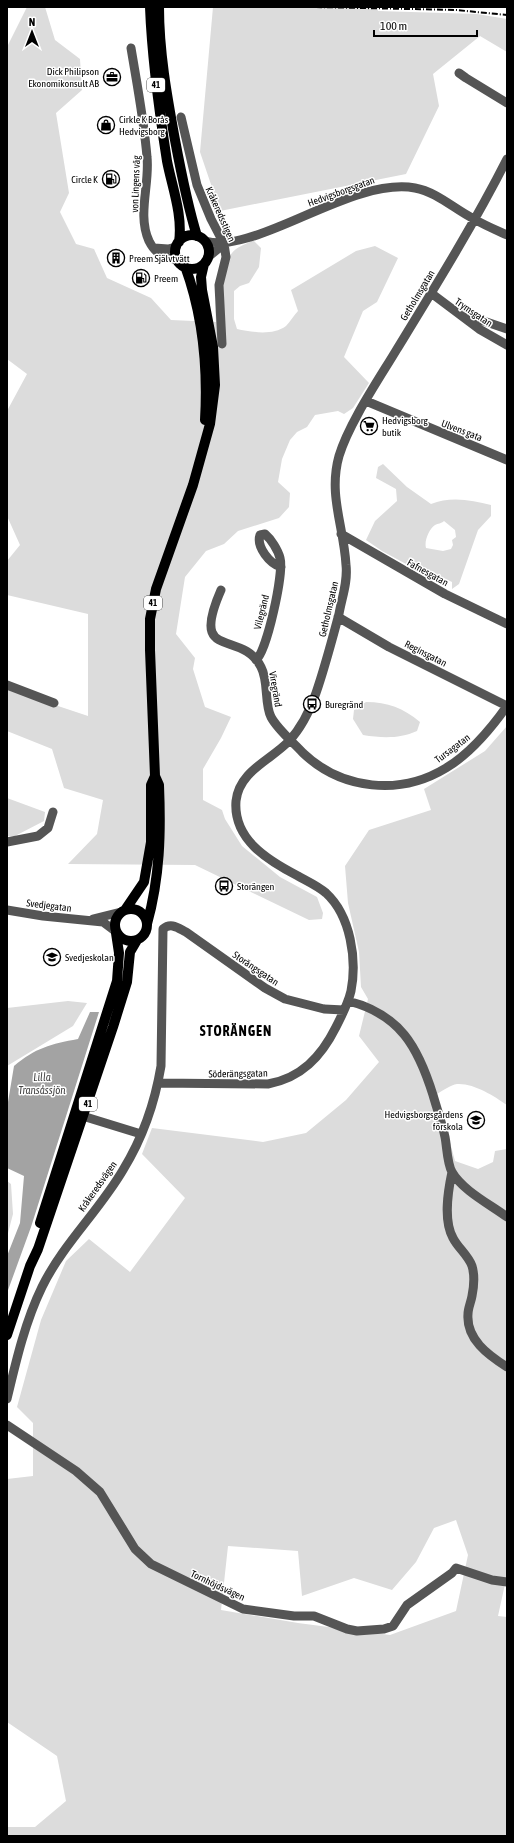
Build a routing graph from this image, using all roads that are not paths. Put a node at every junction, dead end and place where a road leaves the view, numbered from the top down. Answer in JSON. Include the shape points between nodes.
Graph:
{"nodes":[{"id":1,"x":150,"y":7,"type":"edge"},
{"id":2,"x":159,"y":7,"type":"edge"},
{"id":3,"x":131,"y":48,"type":"dead end"},
{"id":4,"x":459,"y":72,"type":"dead end"},
{"id":5,"x":507,"y":103,"type":"edge"},
{"id":6,"x":181,"y":117,"type":"dead end"},
{"id":7,"x":507,"y":159,"type":"edge"},
{"id":8,"x":473,"y":219,"type":"junction"},
{"id":9,"x":507,"y":235,"type":"edge"},
{"id":10,"x":201,"y":238,"type":"junction"},
{"id":11,"x":224,"y":244,"type":"junction"},
{"id":12,"x":178,"y":245,"type":"junction"},
{"id":13,"x":154,"y":248,"type":"junction"},
{"id":14,"x":206,"y":260,"type":"junction"},
{"id":15,"x":181,"y":263,"type":"junction"},
{"id":16,"x":431,"y":293,"type":"junction"},
{"id":17,"x":454,"y":312,"type":"junction"},
{"id":18,"x":507,"y":329,"type":"edge"},
{"id":19,"x":222,"y":344,"type":"dead end"},
{"id":20,"x":507,"y":345,"type":"edge"},
{"id":21,"x":366,"y":401,"type":"junction"},
{"id":22,"x":205,"y":438,"type":"junction"},
{"id":23,"x":507,"y":460,"type":"edge"},
{"id":24,"x":342,"y":534,"type":"junction"},
{"id":25,"x":281,"y":567,"type":"dead end"},
{"id":26,"x":221,"y":590,"type":"dead end"},
{"id":27,"x":338,"y":617,"type":"junction"},
{"id":28,"x":507,"y":624,"type":"edge"},
{"id":29,"x":256,"y":660,"type":"junction"},
{"id":30,"x":7,"y":685,"type":"edge"},
{"id":31,"x":54,"y":703,"type":"dead end"},
{"id":32,"x":507,"y":706,"type":"edge"},
{"id":33,"x":290,"y":740,"type":"junction"},
{"id":34,"x":155,"y":776,"type":"junction"},
{"id":35,"x":53,"y":812,"type":"dead end"},
{"id":36,"x":7,"y":842,"type":"edge"},
{"id":37,"x":7,"y":910,"type":"edge"},
{"id":38,"x":123,"y":911,"type":"junction"},
{"id":39,"x":89,"y":920,"type":"junction"},
{"id":40,"x":147,"y":924,"type":"junction"},
{"id":41,"x":165,"y":927,"type":"joint"},
{"id":42,"x":116,"y":932,"type":"junction"},
{"id":43,"x":137,"y":940,"type":"junction"},
{"id":44,"x":348,"y":1001,"type":"junction"},
{"id":45,"x":344,"y":1010,"type":"junction"},
{"id":46,"x":158,"y":1083,"type":"junction"},
{"id":47,"x":80,"y":1115,"type":"junction"},
{"id":48,"x":141,"y":1134,"type":"junction"},
{"id":49,"x":452,"y":1172,"type":"junction"},
{"id":50,"x":507,"y":1217,"type":"edge"},
{"id":51,"x":7,"y":1335,"type":"edge"},
{"id":52,"x":507,"y":1367,"type":"edge"},
{"id":53,"x":7,"y":1399,"type":"edge"},
{"id":54,"x":7,"y":1425,"type":"edge"},
{"id":55,"x":507,"y":1582,"type":"edge"}],
"edges":[{"from":1,"to":12,"type":"main road","number":"41","via":[[158,97],[167,162],[179,218]]},
{"from":2,"to":10,"type":"main road","number":"41","via":[[159,37],[166,96],[187,200]]},
{"from":3,"to":13,"type":"street","name":"von Lingens väg","via":[[148,158],[145,217],[147,236]]},
{"from":4,"to":5,"type":"street"},
{"from":6,"to":11,"type":"street","name":"Kråkeredsstigen","via":[[197,185]]},
{"from":7,"to":8,"type":"street","name":"Getholmsgatan"},
{"from":8,"to":9,"type":"street","name":"Hedvigsborgsgatan"},
{"from":8,"to":11,"type":"street","name":"Hedvigsborgsgatan","via":[[438,196],[416,188],[399,186],[360,194],[258,235]]},
{"from":8,"to":16,"type":"street","name":"Getholmsgatan"},
{"from":10,"to":11,"type":"street","name":"Hedvigsborgsgatan"},
{"from":10,"to":12,"type":"main road","via":[[190,235]]},
{"from":10,"to":14,"type":"main road","number":"41","via":[[208,246]]},
{"from":11,"to":14,"type":"street","name":"Hedvigsborgsgatan"},
{"from":11,"to":19,"type":"street","name":"Kråkeredsstigen","via":[[226,257],[219,285]]},
{"from":12,"to":13,"type":"street","via":[[168,249]]},
{"from":12,"to":15,"type":"main road","number":"41"},
{"from":13,"to":15,"type":"street","via":[[160,256]]},
{"from":14,"to":15,"type":"main road","via":[[195,268]]},
{"from":14,"to":22,"type":"main road","number":"41","via":[[201,277],[202,290],[215,370],[210,424]]},
{"from":15,"to":22,"type":"main road","number":"41","via":[[193,291],[204,347]]},
{"from":16,"to":17,"type":"street","name":"Trymsgatan"},
{"from":16,"to":21,"type":"street","name":"Getholmsgatan"},
{"from":17,"to":18,"type":"street"},
{"from":17,"to":20,"type":"street","name":"Trymsgatan"},
{"from":21,"to":23,"type":"street","name":"Ulvens gata"},
{"from":21,"to":24,"type":"street","name":"Getholmsgatan","via":[[339,455],[335,498]]},
{"from":22,"to":34,"type":"main road","number":"41","via":[[193,485],[156,589],[150,619]]},
{"from":24,"to":27,"type":"street","name":"Getholmsgatan","via":[[346,582]]},
{"from":24,"to":28,"type":"street","name":"Fafnesgatan","via":[[445,594]]},
{"from":25,"to":29,"type":"street","name":"Vilegränd","via":[[264,648]]},
{"from":26,"to":29,"type":"street","via":[[210,621],[214,636],[220,642],[246,652]]},
{"from":27,"to":32,"type":"street","name":"Reginsgatan","via":[[389,647]]},
{"from":27,"to":33,"type":"street","name":"Getholmsgatan","via":[[316,694],[308,713]]},
{"from":29,"to":33,"type":"street","name":"Viregränd","via":[[264,673],[271,717]]},
{"from":30,"to":31,"type":"street"},
{"from":32,"to":33,"type":"street","name":"Tursagatan","via":[[483,737],[456,761],[434,774],[407,784],[376,786],[338,776],[310,759]]},
{"from":33,"to":44,"type":"street","name":"Getholmsgatan","via":[[247,776],[238,791],[236,817],[242,835],[251,845],[326,893],[336,905],[348,932],[351,949],[352,981]]},
{"from":34,"to":38,"type":"main road","number":"41","via":[[152,785],[151,842],[144,882]]},
{"from":34,"to":40,"type":"main road","number":"41","via":[[159,785],[160,843],[156,884]]},
{"from":35,"to":36,"type":"street","via":[[48,828],[38,836]]},
{"from":37,"to":39,"type":"street","name":"Svedjegatan"},
{"from":38,"to":39,"type":"street","name":"Svedjegatan"},
{"from":38,"to":40,"type":"main road","via":[[133,909],[140,912]]},
{"from":38,"to":42,"type":"main road","number":"41","via":[[115,920]]},
{"from":39,"to":42,"type":"street","name":"Svedjegatan","via":[[103,922]]},
{"from":40,"to":43,"type":"main road","number":"41","via":[[144,934]]},
{"from":41,"to":45,"type":"street","name":"Storängsgatan","via":[[174,926],[186,932],[264,988],[285,999],[324,1009]]},
{"from":41,"to":46,"type":"street","name":"Kråkeredsvägen","via":[[162,931]]},
{"from":42,"to":43,"type":"main road","via":[[125,940]]},
{"from":42,"to":47,"type":"main road","number":"41","via":[[119,953],[117,981]]},
{"from":43,"to":47,"type":"main road","number":"41","via":[[130,952],[127,982]]},
{"from":44,"to":45,"type":"street","name":"Söderängsgatan"},
{"from":44,"to":49,"type":"street","via":[[374,1009],[390,1020],[409,1040],[425,1071],[443,1128]]},
{"from":45,"to":46,"type":"street","name":"Söderängsgatan","via":[[333,1034],[311,1064],[286,1081],[240,1085]]},
{"from":46,"to":48,"type":"street","name":"Kråkeredsvägen"},
{"from":47,"to":48,"type":"street"},
{"from":47,"to":51,"type":"main road","number":"41","via":[[38,1249]]},
{"from":48,"to":53,"type":"street","name":"Kråkeredsvägen","via":[[123,1171],[61,1255],[42,1286],[28,1323]]},
{"from":49,"to":50,"type":"street","via":[[463,1185]]},
{"from":49,"to":52,"type":"street","via":[[448,1191],[449,1227],[474,1274],[468,1314],[469,1325],[473,1338],[484,1351]]},
{"from":54,"to":55,"type":"street","name":"Tornhöjdsvägen","via":[[76,1470],[100,1492],[135,1549],[151,1564],[243,1609],[314,1616],[357,1631],[384,1629],[393,1626],[407,1605],[456,1568],[492,1580]]}]}
